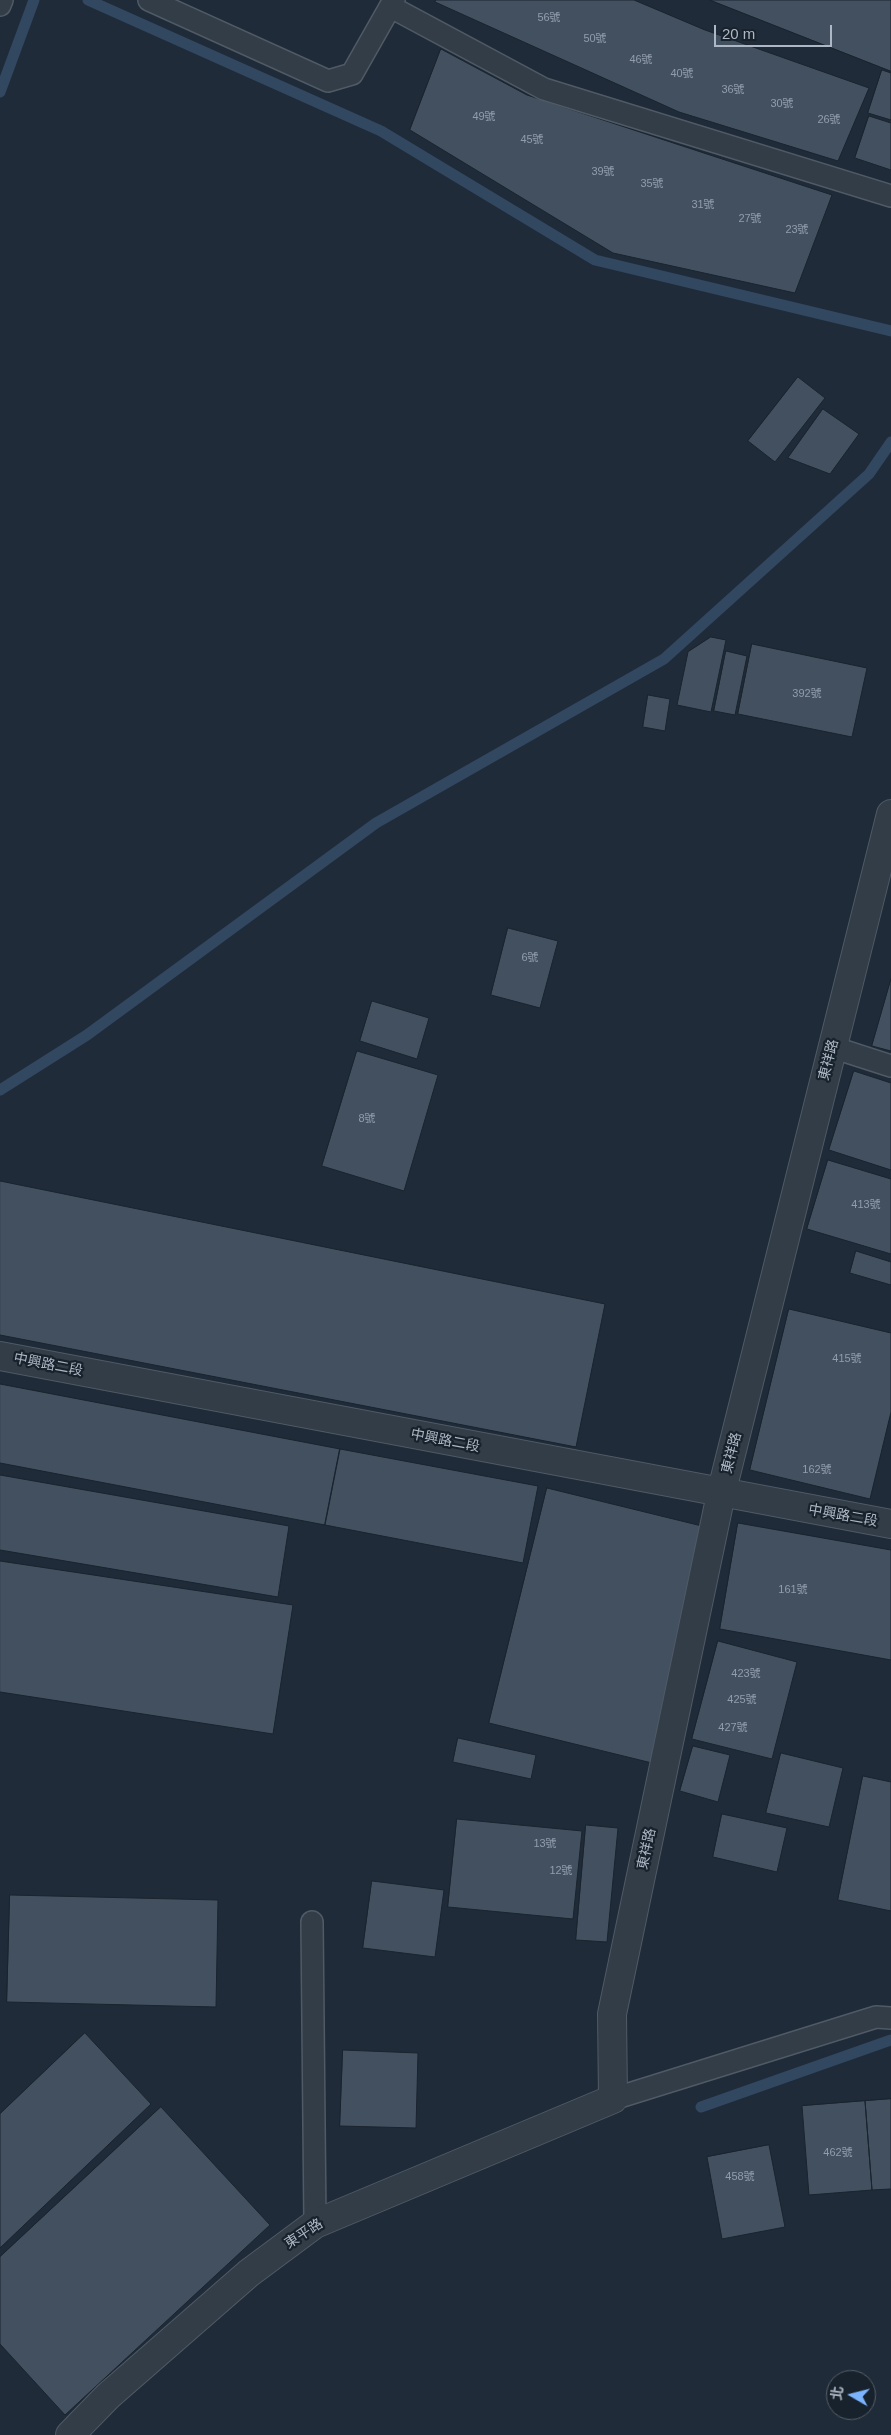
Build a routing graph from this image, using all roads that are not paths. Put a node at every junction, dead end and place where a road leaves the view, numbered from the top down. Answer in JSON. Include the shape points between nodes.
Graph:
{"nodes":[{"id":1,"x":2,"y":0,"type":"edge"},
{"id":2,"x":149,"y":0,"type":"edge"},
{"id":3,"x":392,"y":3,"type":"edge"},
{"id":4,"x":0,"y":5,"type":"edge"},
{"id":5,"x":891,"y":196,"type":"edge"},
{"id":6,"x":890,"y":819,"type":"edge"},
{"id":7,"x":832,"y":1047,"type":"junction"},
{"id":8,"x":891,"y":1066,"type":"edge"},
{"id":9,"x":0,"y":1356,"type":"edge"},
{"id":10,"x":722,"y":1494,"type":"junction"},
{"id":11,"x":891,"y":1524,"type":"edge"},
{"id":12,"x":312,"y":1922,"type":"dead end"},
{"id":13,"x":891,"y":2018,"type":"edge"},
{"id":14,"x":613,"y":2099,"type":"junction"},
{"id":15,"x":315,"y":2224,"type":"junction"},
{"id":16,"x":70,"y":2435,"type":"edge"}],
"edges":[{"from":1,"to":4,"type":"lane"},
{"from":2,"to":3,"type":"lane","via":[[328,81],[352,74]]},
{"from":3,"to":5,"type":"lane","via":[[544,89]]},
{"from":6,"to":7,"type":"street","name":"東祥路"},
{"from":7,"to":8,"type":"lane"},
{"from":7,"to":10,"type":"street","name":"東祥路"},
{"from":9,"to":10,"type":"street","name":"中興路二段"},
{"from":10,"to":11,"type":"street","name":"中興路二段"},
{"from":10,"to":14,"type":"street","name":"東祥路","via":[[612,2014]]},
{"from":12,"to":15,"type":"lane"},
{"from":13,"to":14,"type":"lane","via":[[876,2017]]},
{"from":14,"to":15,"type":"street","name":"東平路"},
{"from":15,"to":16,"type":"street","name":"東平路","via":[[249,2273],[108,2396]]}]}
